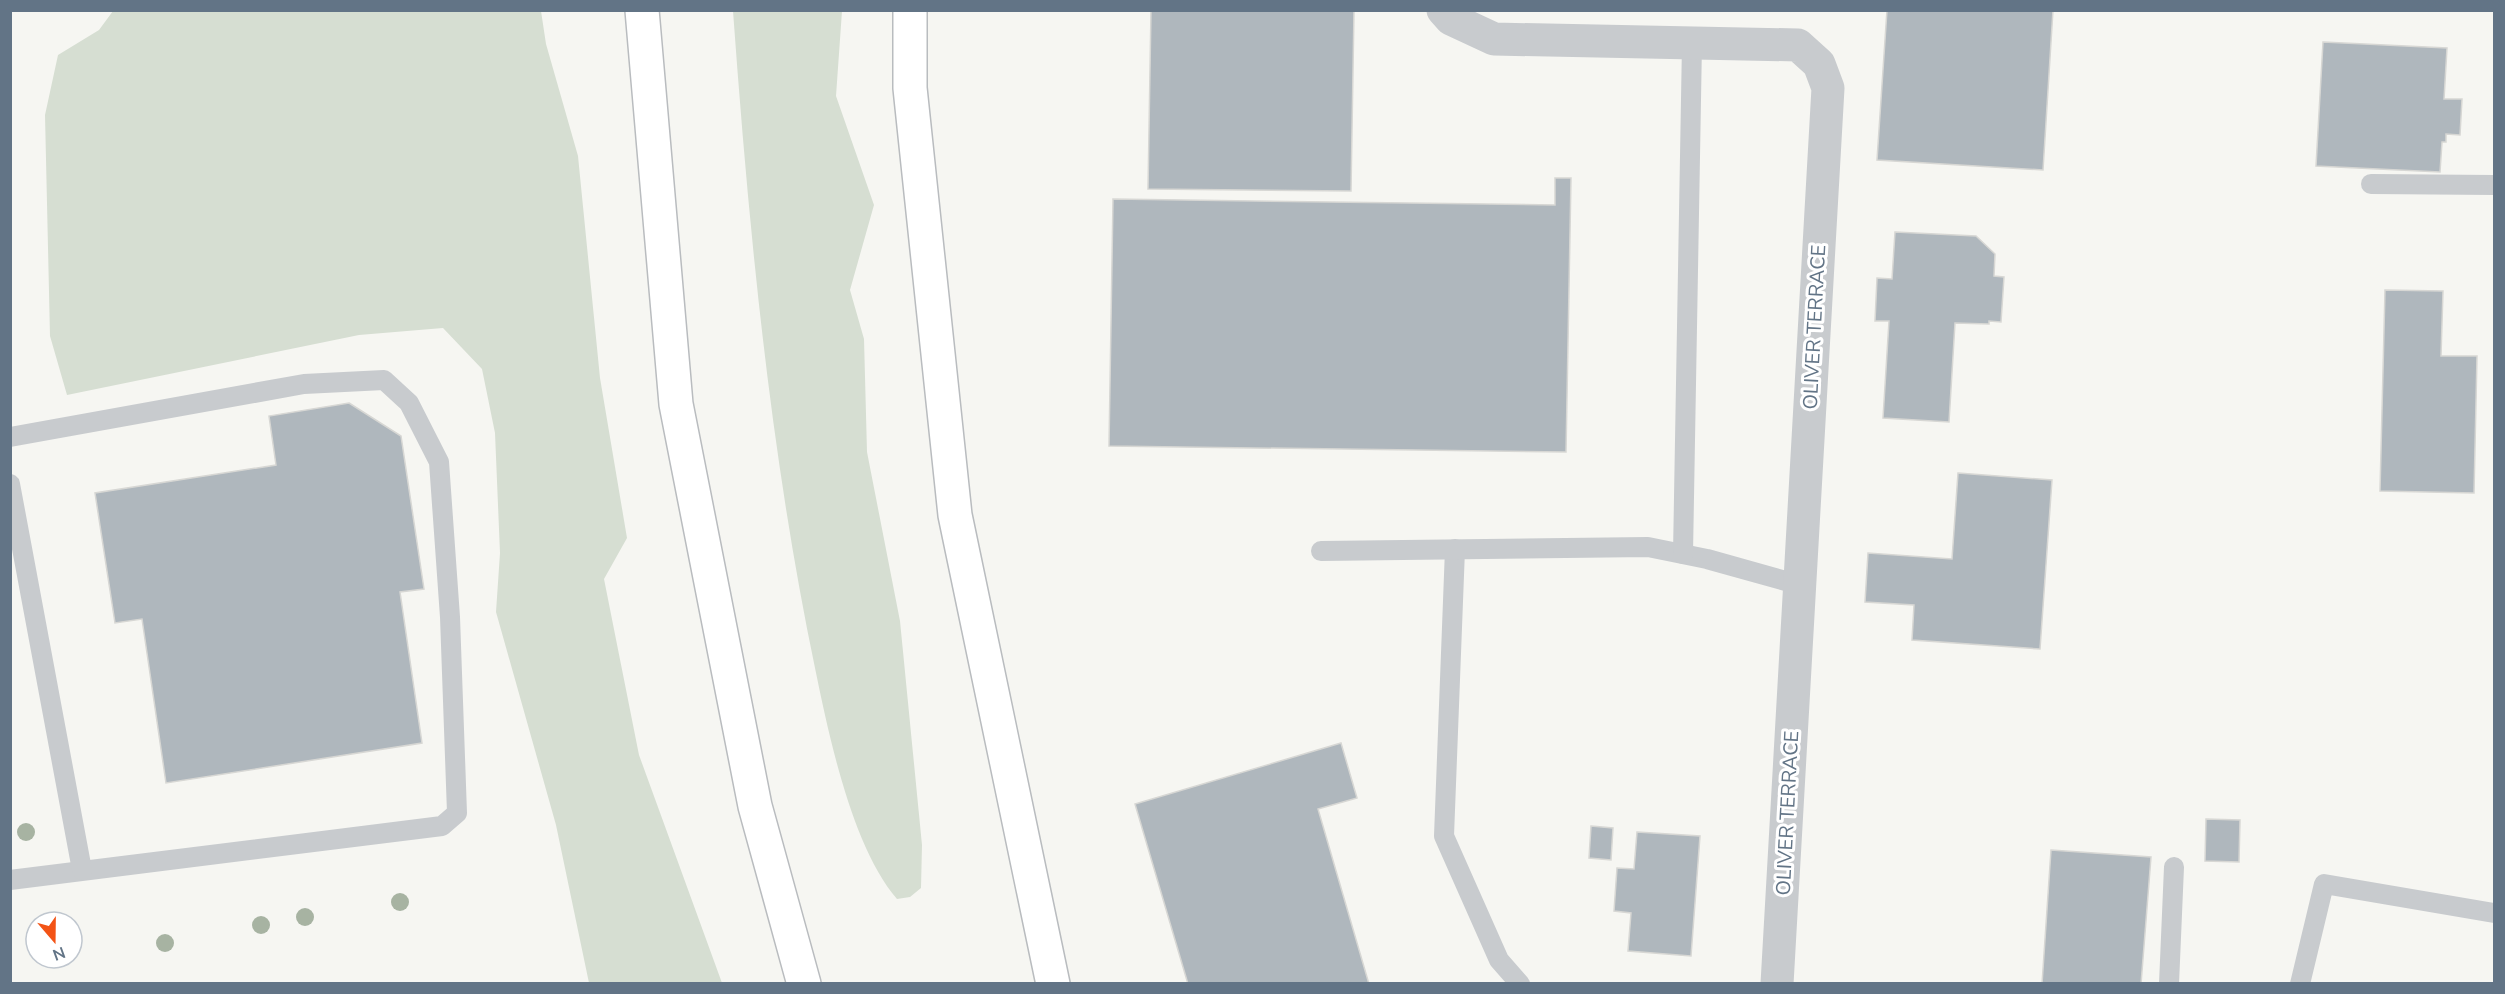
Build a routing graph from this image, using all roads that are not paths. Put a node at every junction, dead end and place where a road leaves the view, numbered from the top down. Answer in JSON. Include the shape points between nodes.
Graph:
{"nodes":[{"id":1,"x":642,"y":10,"type":"edge"},
{"id":2,"x":910,"y":10,"type":"edge"},
{"id":3,"x":1443,"y":10,"type":"edge"},
{"id":4,"x":1692,"y":43,"type":"junction"},
{"id":5,"x":2371,"y":184,"type":"dead end"},
{"id":6,"x":2494,"y":185,"type":"edge"},
{"id":7,"x":10,"y":437,"type":"edge"},
{"id":8,"x":10,"y":484,"type":"edge"},
{"id":9,"x":1455,"y":549,"type":"junction"},
{"id":10,"x":1321,"y":551,"type":"dead end"},
{"id":11,"x":1683,"y":554,"type":"junction"},
{"id":12,"x":1800,"y":585,"type":"junction"},
{"id":13,"x":2174,"y":867,"type":"dead end"},
{"id":14,"x":82,"y":870,"type":"junction"},
{"id":15,"x":10,"y":880,"type":"edge"},
{"id":16,"x":2494,"y":913,"type":"edge"},
{"id":17,"x":804,"y":984,"type":"edge"},
{"id":18,"x":1053,"y":984,"type":"edge"},
{"id":19,"x":1520,"y":984,"type":"edge"},
{"id":20,"x":1777,"y":984,"type":"edge"},
{"id":21,"x":2169,"y":984,"type":"edge"},
{"id":22,"x":2300,"y":984,"type":"edge"}],
"edges":[{"from":1,"to":17,"type":"highway","via":[[676,404],[755,806]]},
{"from":2,"to":18,"type":"highway","via":[[910,88],[955,515]]},
{"from":3,"to":4,"type":"street","name":"OLIVER TERRACE","via":[[1451,19],[1494,39]]},
{"from":4,"to":11,"type":"lane"},
{"from":4,"to":12,"type":"street","name":"OLIVER TERRACE","via":[[1798,45],[1819,64],[1828,88]]},
{"from":5,"to":6,"type":"lane"},
{"from":7,"to":14,"type":"lane","via":[[304,384],[384,380],[409,403],[439,462],[450,617],[457,813],[442,826]]},
{"from":8,"to":14,"type":"lane"},
{"from":9,"to":10,"type":"lane"},
{"from":9,"to":11,"type":"lane","via":[[1648,547]]},
{"from":9,"to":19,"type":"lane","via":[[1444,836],[1499,960]]},
{"from":11,"to":12,"type":"lane"},
{"from":12,"to":20,"type":"street","name":"OLIVER TERRACE"},
{"from":13,"to":21,"type":"lane"},
{"from":14,"to":15,"type":"lane"},
{"from":16,"to":22,"type":"lane","via":[[2324,884]]}]}
